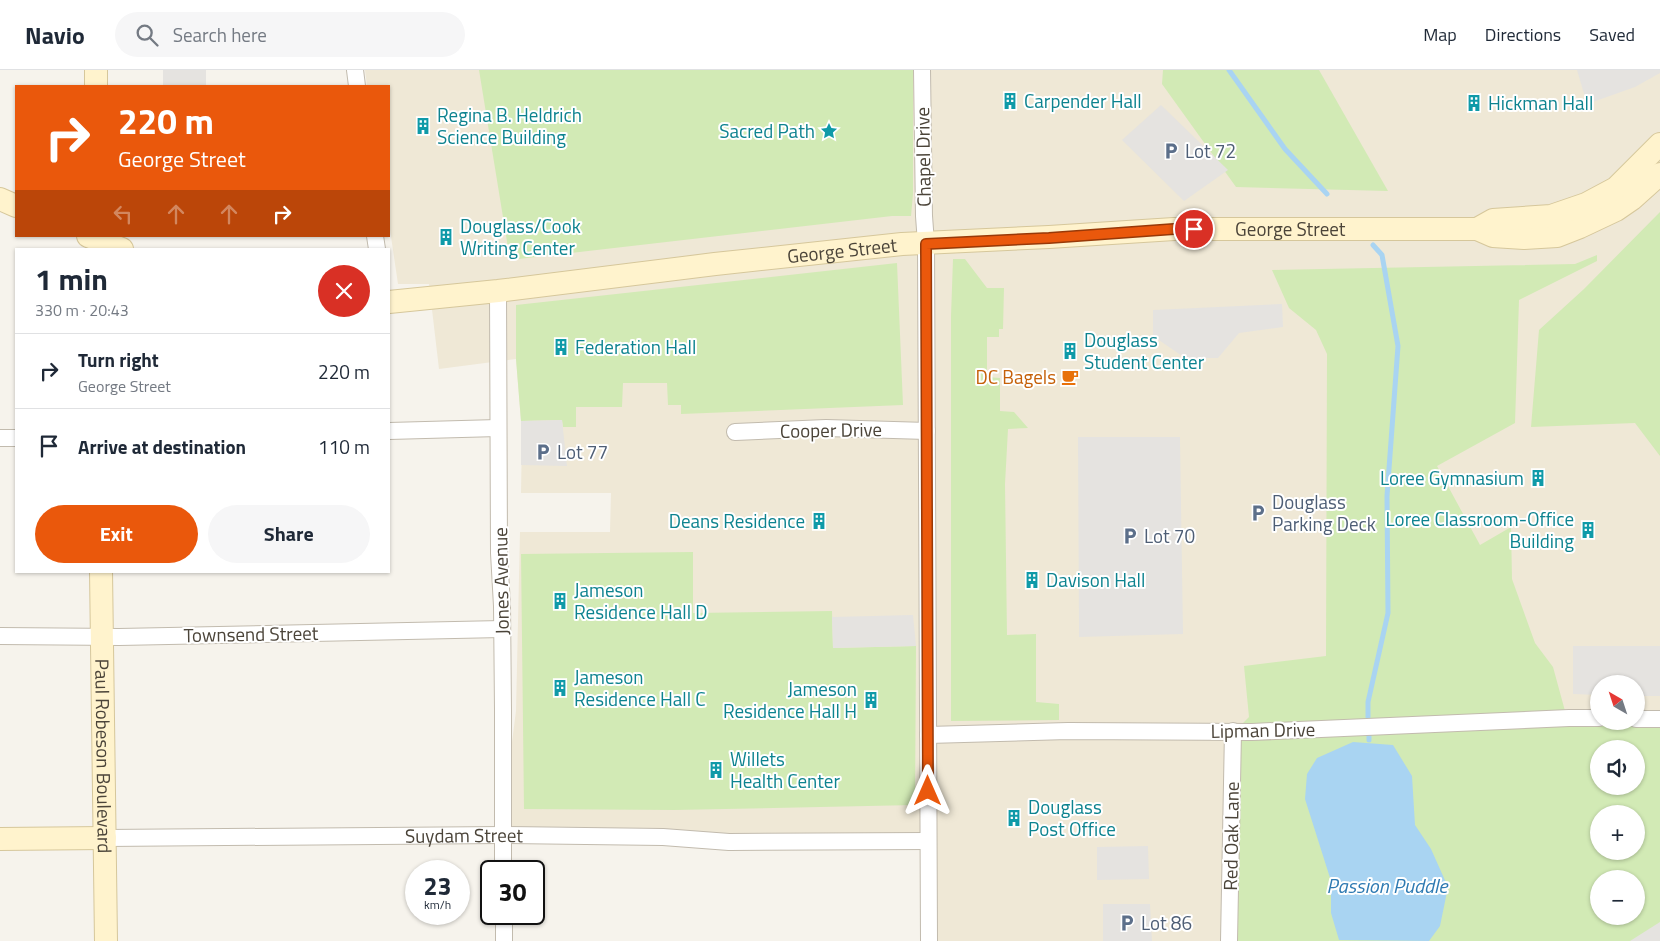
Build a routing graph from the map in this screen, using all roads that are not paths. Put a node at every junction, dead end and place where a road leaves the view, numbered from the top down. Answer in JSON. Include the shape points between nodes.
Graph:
{"nodes":[{"id":1,"x":96,"y":70,"type":"edge"},
{"id":2,"x":355,"y":70,"type":"edge"},
{"id":3,"x":922,"y":70,"type":"edge"},
{"id":4,"x":96,"y":85,"type":"edge"},
{"id":5,"x":357,"y":85,"type":"edge"},
{"id":6,"x":1660,"y":144,"type":"edge"},
{"id":7,"x":1660,"y":174,"type":"edge"},
{"id":8,"x":0,"y":199,"type":"edge"},
{"id":9,"x":15,"y":206,"type":"edge"},
{"id":10,"x":1477,"y":229,"type":"junction"},
{"id":11,"x":93,"y":240,"type":"edge"},
{"id":12,"x":926,"y":244,"type":"junction"},
{"id":13,"x":119,"y":248,"type":"edge"},
{"id":14,"x":498,"y":291,"type":"junction"},
{"id":15,"x":390,"y":302,"type":"edge"},
{"id":16,"x":498,"y":428,"type":"junction"},
{"id":17,"x":927,"y":430,"type":"junction"},
{"id":18,"x":390,"y":431,"type":"edge"},
{"id":19,"x":735,"y":432,"type":"dead end"},
{"id":20,"x":0,"y":438,"type":"edge"},
{"id":21,"x":15,"y":438,"type":"edge"},
{"id":22,"x":100,"y":573,"type":"edge"},
{"id":23,"x":502,"y":629,"type":"junction"},
{"id":24,"x":0,"y":636,"type":"edge"},
{"id":25,"x":102,"y":637,"type":"junction"},
{"id":26,"x":1590,"y":718,"type":"edge"},
{"id":27,"x":1645,"y":719,"type":"edge"},
{"id":28,"x":1660,"y":719,"type":"edge"},
{"id":29,"x":1233,"y":731,"type":"junction"},
{"id":30,"x":928,"y":735,"type":"junction"},
{"id":31,"x":503,"y":835,"type":"junction"},
{"id":32,"x":105,"y":838,"type":"junction"},
{"id":33,"x":0,"y":839,"type":"edge"},
{"id":34,"x":928,"y":841,"type":"junction"},
{"id":35,"x":503,"y":860,"type":"edge"},
{"id":36,"x":504,"y":925,"type":"edge"},
{"id":37,"x":106,"y":941,"type":"edge"},
{"id":38,"x":504,"y":941,"type":"edge"},
{"id":39,"x":929,"y":941,"type":"edge"},
{"id":40,"x":1229,"y":941,"type":"edge"}],
"edges":[{"from":1,"to":4,"type":"street"},
{"from":2,"to":5,"type":"street"},
{"from":3,"to":12,"type":"street","name":"Chapel Drive"},
{"from":6,"to":10,"type":"street","name":"George Street","via":[[1616,188],[1586,204],[1551,216],[1493,220]]},
{"from":7,"to":10,"type":"street","name":"George Street","via":[[1616,210],[1557,236],[1493,236]]},
{"from":8,"to":9,"type":"street"},
{"from":10,"to":12,"type":"street","name":"George Street","via":[[1174,229]]},
{"from":11,"to":13,"type":"street"},
{"from":12,"to":14,"type":"street","name":"George Street","via":[[715,264]]},
{"from":12,"to":17,"type":"street","name":"Chapel Drive"},
{"from":14,"to":15,"type":"street","name":"George Street"},
{"from":14,"to":16,"type":"street","name":"Jones Avenue"},
{"from":16,"to":18,"type":"street"},
{"from":16,"to":23,"type":"street","name":"Jones Avenue"},
{"from":17,"to":19,"type":"street","name":"Cooper Drive","via":[[826,428]]},
{"from":17,"to":30,"type":"street","name":"Chapel Drive"},
{"from":20,"to":21,"type":"street"},
{"from":22,"to":25,"type":"street","name":"Paul Robeson Boulevard"},
{"from":23,"to":25,"type":"street","name":"Townsend Street"},
{"from":23,"to":31,"type":"street","name":"Jones Avenue"},
{"from":24,"to":25,"type":"street","name":"Townsend Street"},
{"from":25,"to":32,"type":"street","name":"Paul Robeson Boulevard"},
{"from":26,"to":29,"type":"street","name":"Lipman Drive"},
{"from":27,"to":28,"type":"street"},
{"from":29,"to":30,"type":"street","name":"Lipman Drive"},
{"from":29,"to":40,"type":"street","name":"Red Oak Lane"},
{"from":30,"to":34,"type":"street","name":"Chapel Drive"},
{"from":31,"to":32,"type":"street","name":"Suydam Street"},
{"from":31,"to":34,"type":"street","name":"Suydam Street","via":[[663,837],[729,842]]},
{"from":31,"to":35,"type":"street","name":"Jones Avenue"},
{"from":32,"to":33,"type":"street","name":"Suydam Street"},
{"from":32,"to":37,"type":"street","name":"Paul Robeson Boulevard"},
{"from":34,"to":39,"type":"street","name":"Chapel Drive"},
{"from":36,"to":38,"type":"street"}]}
